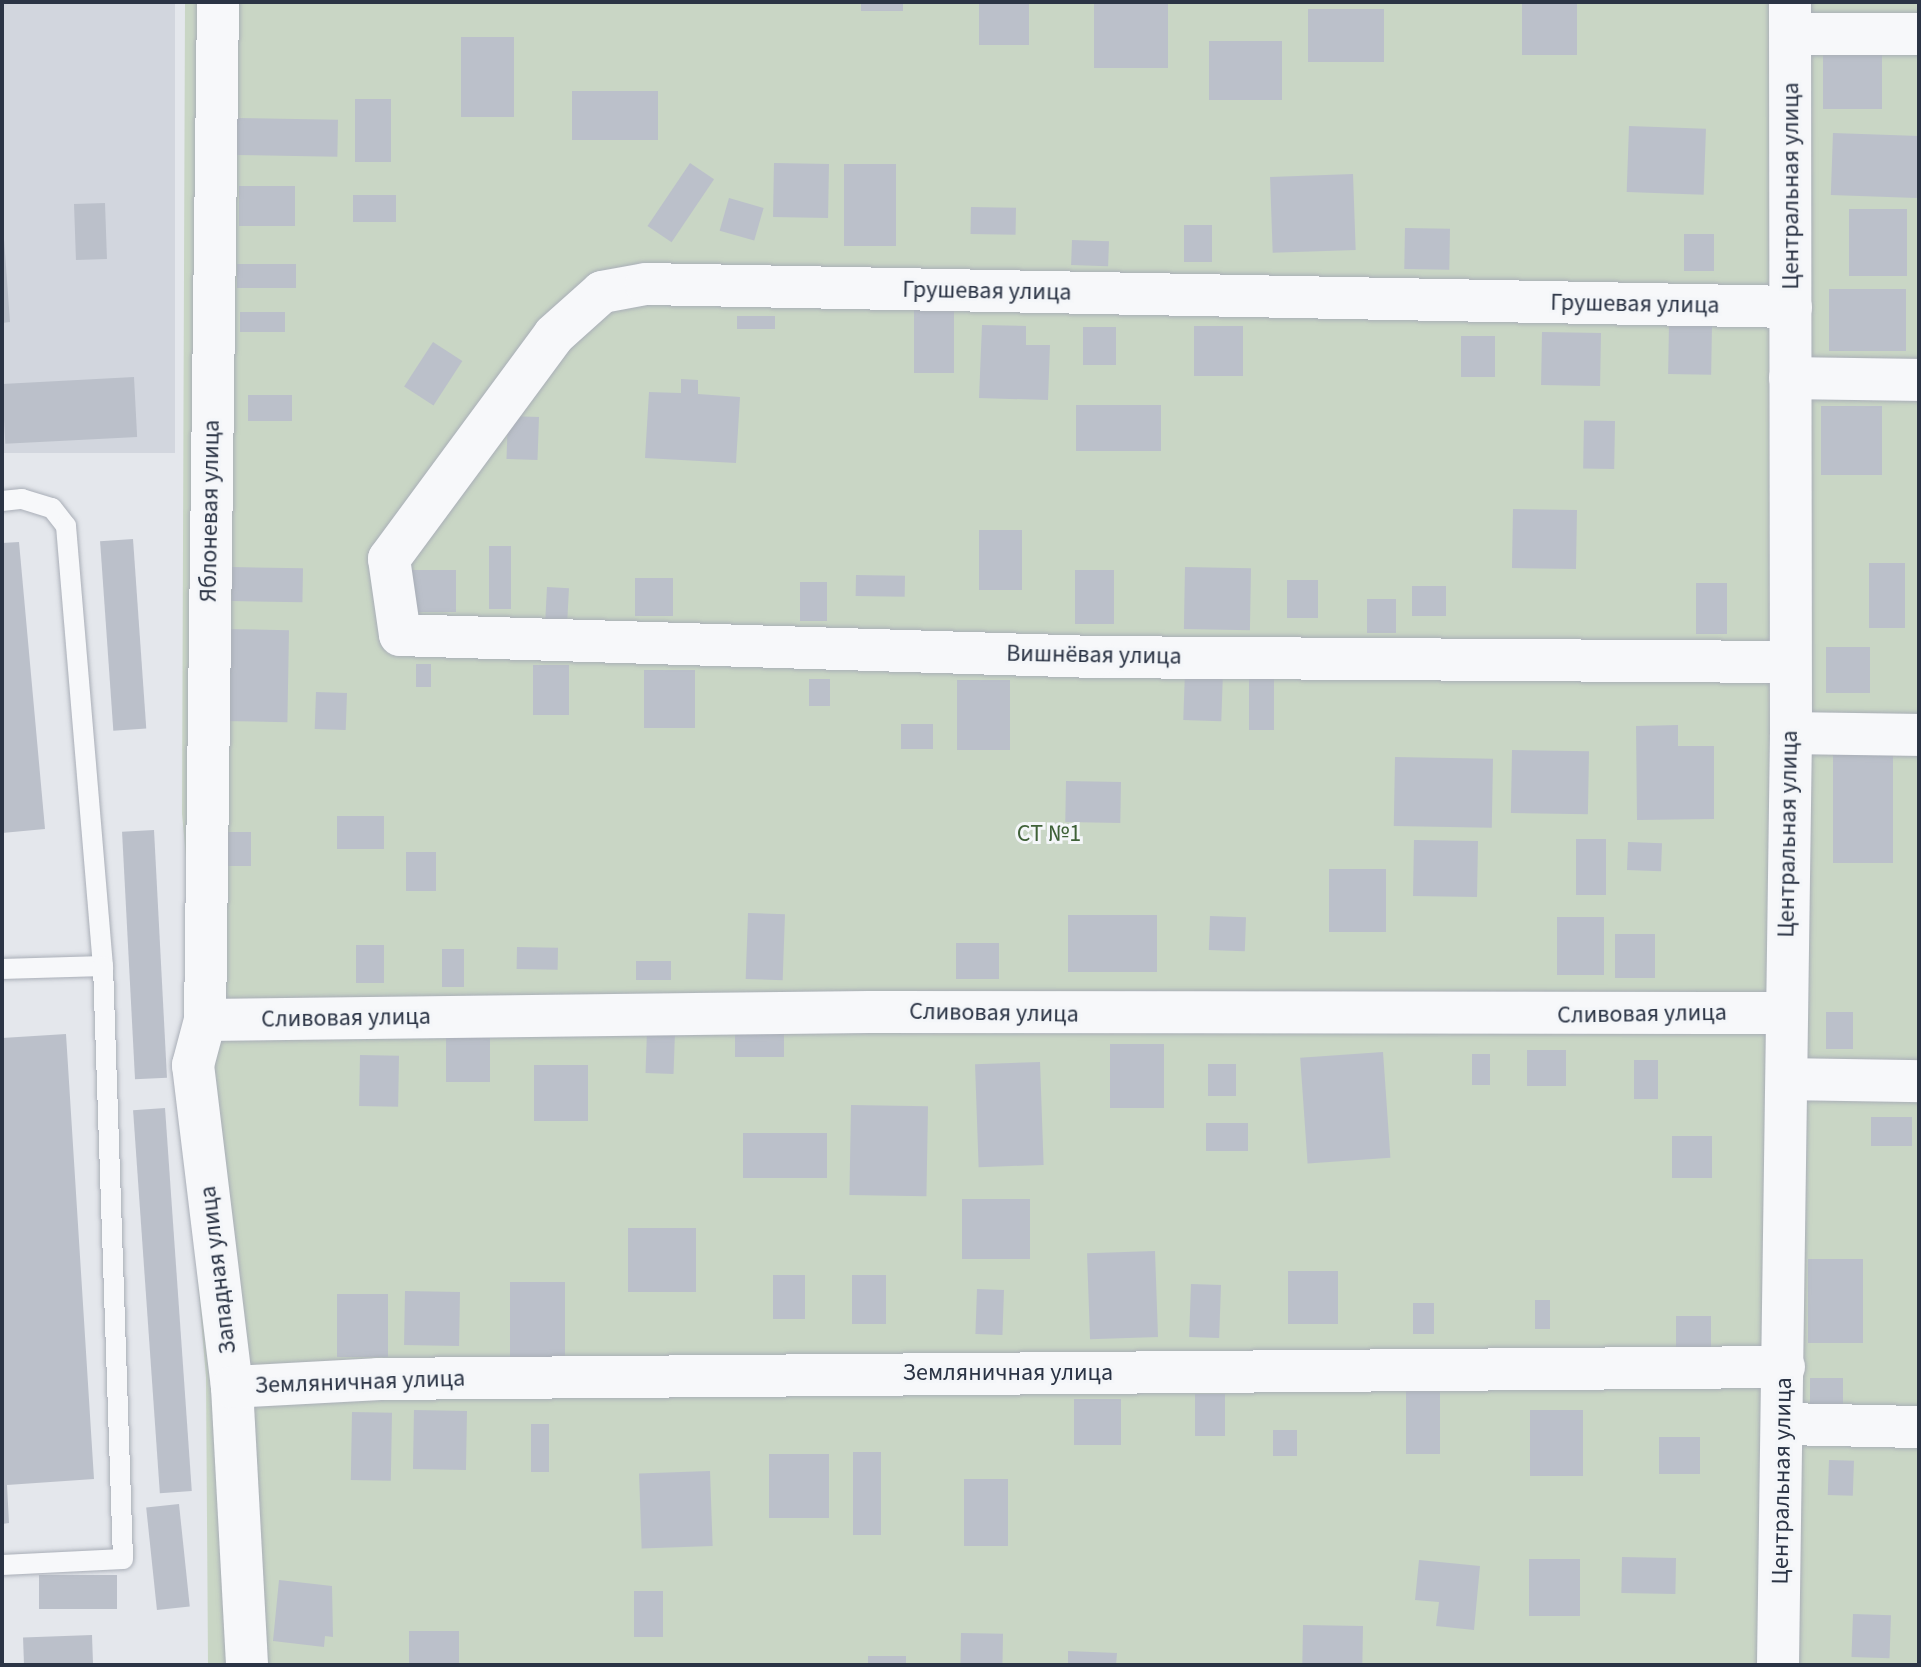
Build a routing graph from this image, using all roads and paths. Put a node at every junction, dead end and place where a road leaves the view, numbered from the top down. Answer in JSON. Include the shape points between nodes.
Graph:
{"nodes":[{"id":1,"x":218,"y":2,"type":"edge"},
{"id":2,"x":1791,"y":18,"type":"edge"},
{"id":3,"x":1919,"y":34,"type":"edge"},
{"id":4,"x":1791,"y":307,"type":"junction"},
{"id":5,"x":1790,"y":378,"type":"junction"},
{"id":6,"x":1919,"y":380,"type":"edge"},
{"id":7,"x":2,"y":501,"type":"edge"},
{"id":8,"x":400,"y":635,"type":"joint"},
{"id":9,"x":1789,"y":662,"type":"junction"},
{"id":10,"x":1791,"y":733,"type":"junction"},
{"id":11,"x":1919,"y":735,"type":"edge"},
{"id":12,"x":103,"y":966,"type":"junction"},
{"id":13,"x":2,"y":969,"type":"edge"},
{"id":14,"x":1784,"y":1013,"type":"junction"},
{"id":15,"x":205,"y":1020,"type":"junction"},
{"id":16,"x":1787,"y":1079,"type":"junction"},
{"id":17,"x":1919,"y":1081,"type":"edge"},
{"id":18,"x":1784,"y":1367,"type":"junction"},
{"id":19,"x":232,"y":1387,"type":"junction"},
{"id":20,"x":1785,"y":1424,"type":"junction"},
{"id":21,"x":1919,"y":1427,"type":"edge"},
{"id":22,"x":2,"y":1565,"type":"edge"},
{"id":23,"x":247,"y":1665,"type":"edge"},
{"id":24,"x":1778,"y":1665,"type":"edge"}],
"edges":[{"from":1,"to":15,"type":"street","name":"Яблоневая улица"},
{"from":2,"to":3,"type":"street"},
{"from":2,"to":4,"type":"street","name":"Центральная улица"},
{"from":4,"to":5,"type":"street","name":"Центральная улица"},
{"from":4,"to":8,"type":"street","name":"Грушевая улица","via":[[646,284],[602,292],[554,335],[389,559]]},
{"from":5,"to":6,"type":"street"},
{"from":5,"to":9,"type":"street","name":"Центральная улица"},
{"from":7,"to":12,"type":"lane","via":[[22,499],[52,508],[66,526]]},
{"from":8,"to":9,"type":"street","name":"Вишнёвая улица","via":[[1095,657]]},
{"from":9,"to":10,"type":"street","name":"Центральная улица"},
{"from":10,"to":11,"type":"street"},
{"from":10,"to":14,"type":"street","name":"Центральная улица"},
{"from":12,"to":13,"type":"lane"},
{"from":12,"to":22,"type":"lane","via":[[123,1559]]},
{"from":14,"to":15,"type":"street","name":"Сливовая улица","via":[[869,1012]]},
{"from":14,"to":16,"type":"street","name":"Центральная улица"},
{"from":15,"to":19,"type":"street","name":"Западная улица","via":[[193,1065]]},
{"from":16,"to":17,"type":"street"},
{"from":16,"to":18,"type":"street","name":"Центральная улица"},
{"from":18,"to":19,"type":"street","name":"Земляничная улица","via":[[378,1379]]},
{"from":18,"to":20,"type":"street","name":"Центральная улица"},
{"from":19,"to":23,"type":"street","name":"Западная улица"},
{"from":20,"to":21,"type":"street"},
{"from":20,"to":24,"type":"street","name":"Центральная улица"}]}
